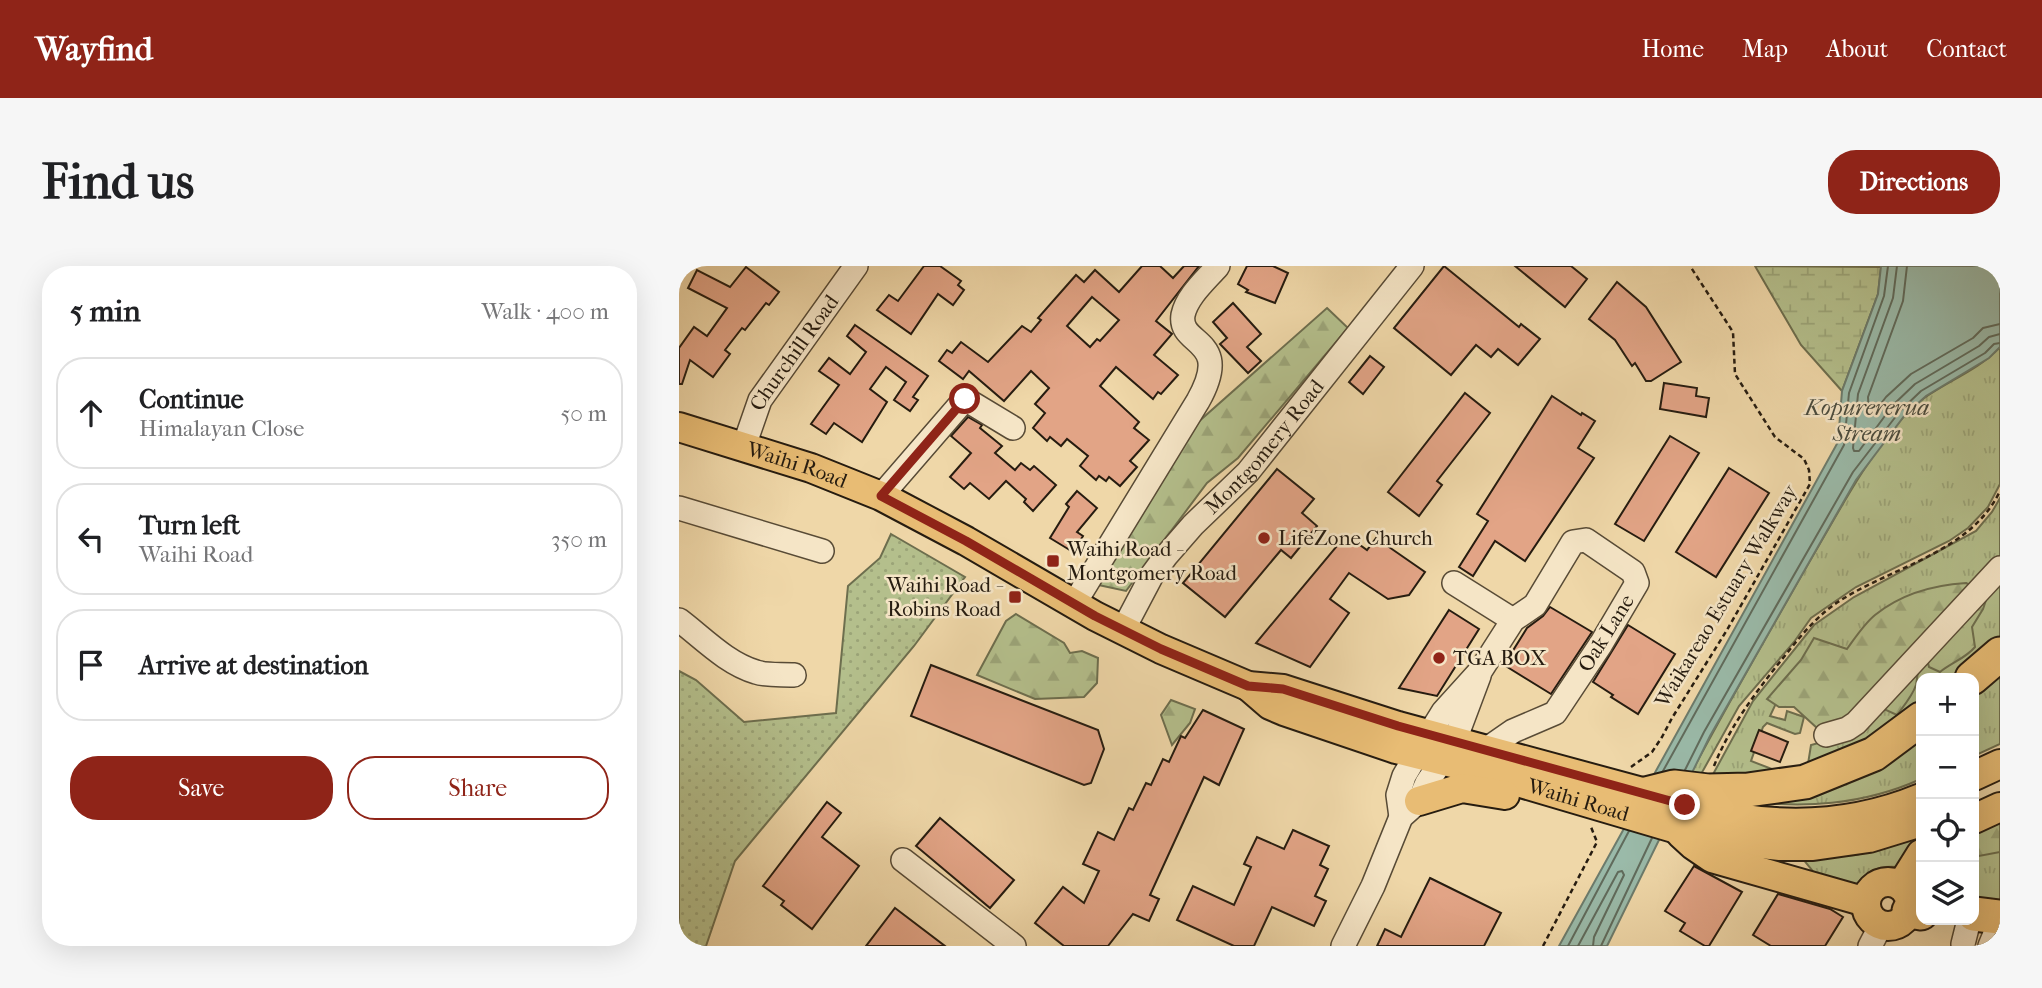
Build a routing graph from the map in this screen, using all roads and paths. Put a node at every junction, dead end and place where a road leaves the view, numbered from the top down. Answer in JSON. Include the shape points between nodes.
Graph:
{"nodes":[{"id":1,"x":856,"y":266,"type":"edge"},
{"id":2,"x":1218,"y":266,"type":"edge"},
{"id":3,"x":1412,"y":266,"type":"edge"},
{"id":4,"x":1689,"y":266,"type":"edge"},
{"id":5,"x":1013,"y":428,"type":"dead end"},
{"id":6,"x":681,"y":434,"type":"edge"},
{"id":7,"x":744,"y":446,"type":"junction"},
{"id":8,"x":2000,"y":491,"type":"edge"},
{"id":9,"x":881,"y":496,"type":"junction"},
{"id":10,"x":679,"y":508,"type":"edge"},
{"id":11,"x":822,"y":551,"type":"dead end"},
{"id":12,"x":2000,"y":568,"type":"edge"},
{"id":13,"x":1454,"y":583,"type":"dead end"},
{"id":14,"x":1075,"y":604,"type":"junction"},
{"id":15,"x":679,"y":620,"type":"edge"},
{"id":16,"x":1513,"y":620,"type":"junction"},
{"id":17,"x":1123,"y":630,"type":"junction"},
{"id":18,"x":2000,"y":654,"type":"edge"},
{"id":19,"x":1978,"y":673,"type":"edge"},
{"id":20,"x":794,"y":675,"type":"dead end"},
{"id":21,"x":1916,"y":723,"type":"edge"},
{"id":22,"x":1826,"y":735,"type":"dead end"},
{"id":23,"x":1436,"y":747,"type":"junction"},
{"id":24,"x":1487,"y":749,"type":"junction"},
{"id":25,"x":2000,"y":764,"type":"edge"},
{"id":26,"x":1979,"y":774,"type":"edge"},
{"id":27,"x":2000,"y":790,"type":"edge"},
{"id":28,"x":1623,"y":794,"type":"junction"},
{"id":29,"x":1564,"y":797,"type":"junction"},
{"id":30,"x":1691,"y":798,"type":"junction"},
{"id":31,"x":1918,"y":799,"type":"edge"},
{"id":32,"x":1979,"y":799,"type":"edge"},
{"id":33,"x":2000,"y":807,"type":"edge"},
{"id":34,"x":1410,"y":809,"type":"junction"},
{"id":35,"x":1979,"y":817,"type":"edge"},
{"id":36,"x":1589,"y":823,"type":"dead end"},
{"id":37,"x":1916,"y":824,"type":"edge"},
{"id":38,"x":1780,"y":846,"type":"junction"},
{"id":39,"x":903,"y":860,"type":"dead end"},
{"id":40,"x":1917,"y":862,"type":"edge"},
{"id":41,"x":1819,"y":890,"type":"junction"},
{"id":42,"x":1891,"y":914,"type":"edge"},
{"id":43,"x":1014,"y":946,"type":"edge"},
{"id":44,"x":1343,"y":946,"type":"edge"},
{"id":45,"x":1543,"y":946,"type":"edge"}],
"edges":[{"from":1,"to":7,"type":"street","name":"Churchill Road","via":[[760,400]]},
{"from":2,"to":14,"type":"street","via":[[1188,303],[1183,319],[1210,358],[1209,380]]},
{"from":3,"to":17,"type":"street","name":"Montgomery Road","via":[[1248,472],[1166,556]]},
{"from":4,"to":28,"type":"path","name":"Waikareao Estuary Walkway","via":[[1733,332],[1735,374],[1783,445],[1804,460],[1810,484],[1662,737],[1652,752],[1632,767]]},
{"from":5,"to":9,"type":"street","via":[[965,399]]},
{"from":6,"to":7,"type":"main road","name":"Waihi Road"},
{"from":7,"to":9,"type":"main road","name":"Waihi Road"},
{"from":8,"to":30,"type":"path","via":[[1992,508],[1972,529],[1854,592],[1812,622],[1751,698]]},
{"from":9,"to":14,"type":"main road","name":"Waihi Road"},
{"from":10,"to":11,"type":"street"},
{"from":12,"to":22,"type":"street","via":[[1856,723]]},
{"from":13,"to":16,"type":"street"},
{"from":14,"to":17,"type":"main road","name":"Waihi Road"},
{"from":15,"to":20,"type":"street","via":[[733,662],[756,672]]},
{"from":16,"to":23,"type":"street","name":"Oak Lane","via":[[1481,670],[1443,712]]},
{"from":16,"to":24,"type":"street","name":"Oak Lane","via":[[1535,605],[1573,542],[1586,540],[1636,577],[1637,583],[1601,645],[1555,713],[1513,731]]},
{"from":17,"to":23,"type":"main road","name":"Waihi Road","via":[[1248,686],[1284,711],[1394,749]]},
{"from":18,"to":19,"type":"highway"},
{"from":21,"to":30,"type":"highway","via":[[1874,754],[1805,782]]},
{"from":23,"to":24,"type":"main road","name":"Waihi Road"},
{"from":23,"to":29,"type":"main road","name":"Waihi Road"},
{"from":23,"to":34,"type":"street","name":"Oak Lane"},
{"from":24,"to":28,"type":"main road","name":"Waihi Road"},
{"from":25,"to":26,"type":"main road"},
{"from":27,"to":32,"type":"main road"},
{"from":28,"to":29,"type":"main road","name":"Waihi Road"},
{"from":28,"to":30,"type":"highway","via":[[1674,787]]},
{"from":29,"to":34,"type":"main road","via":[[1462,788]]},
{"from":30,"to":31,"type":"main road","via":[[1761,822],[1802,823],[1851,819]]},
{"from":30,"to":38,"type":"main road","via":[[1734,841]]},
{"from":30,"to":41,"type":"main road","via":[[1693,845],[1712,858]]},
{"from":33,"to":35,"type":"main road"},
{"from":34,"to":44,"type":"street","name":"Oak Lane"},
{"from":36,"to":45,"type":"path","via":[[1597,842]]},
{"from":37,"to":38,"type":"main road","via":[[1847,842]]},
{"from":38,"to":41,"type":"main road"},
{"from":39,"to":43,"type":"street"},
{"from":40,"to":42,"type":"main road"},
{"from":41,"to":42,"type":"main road"}]}
